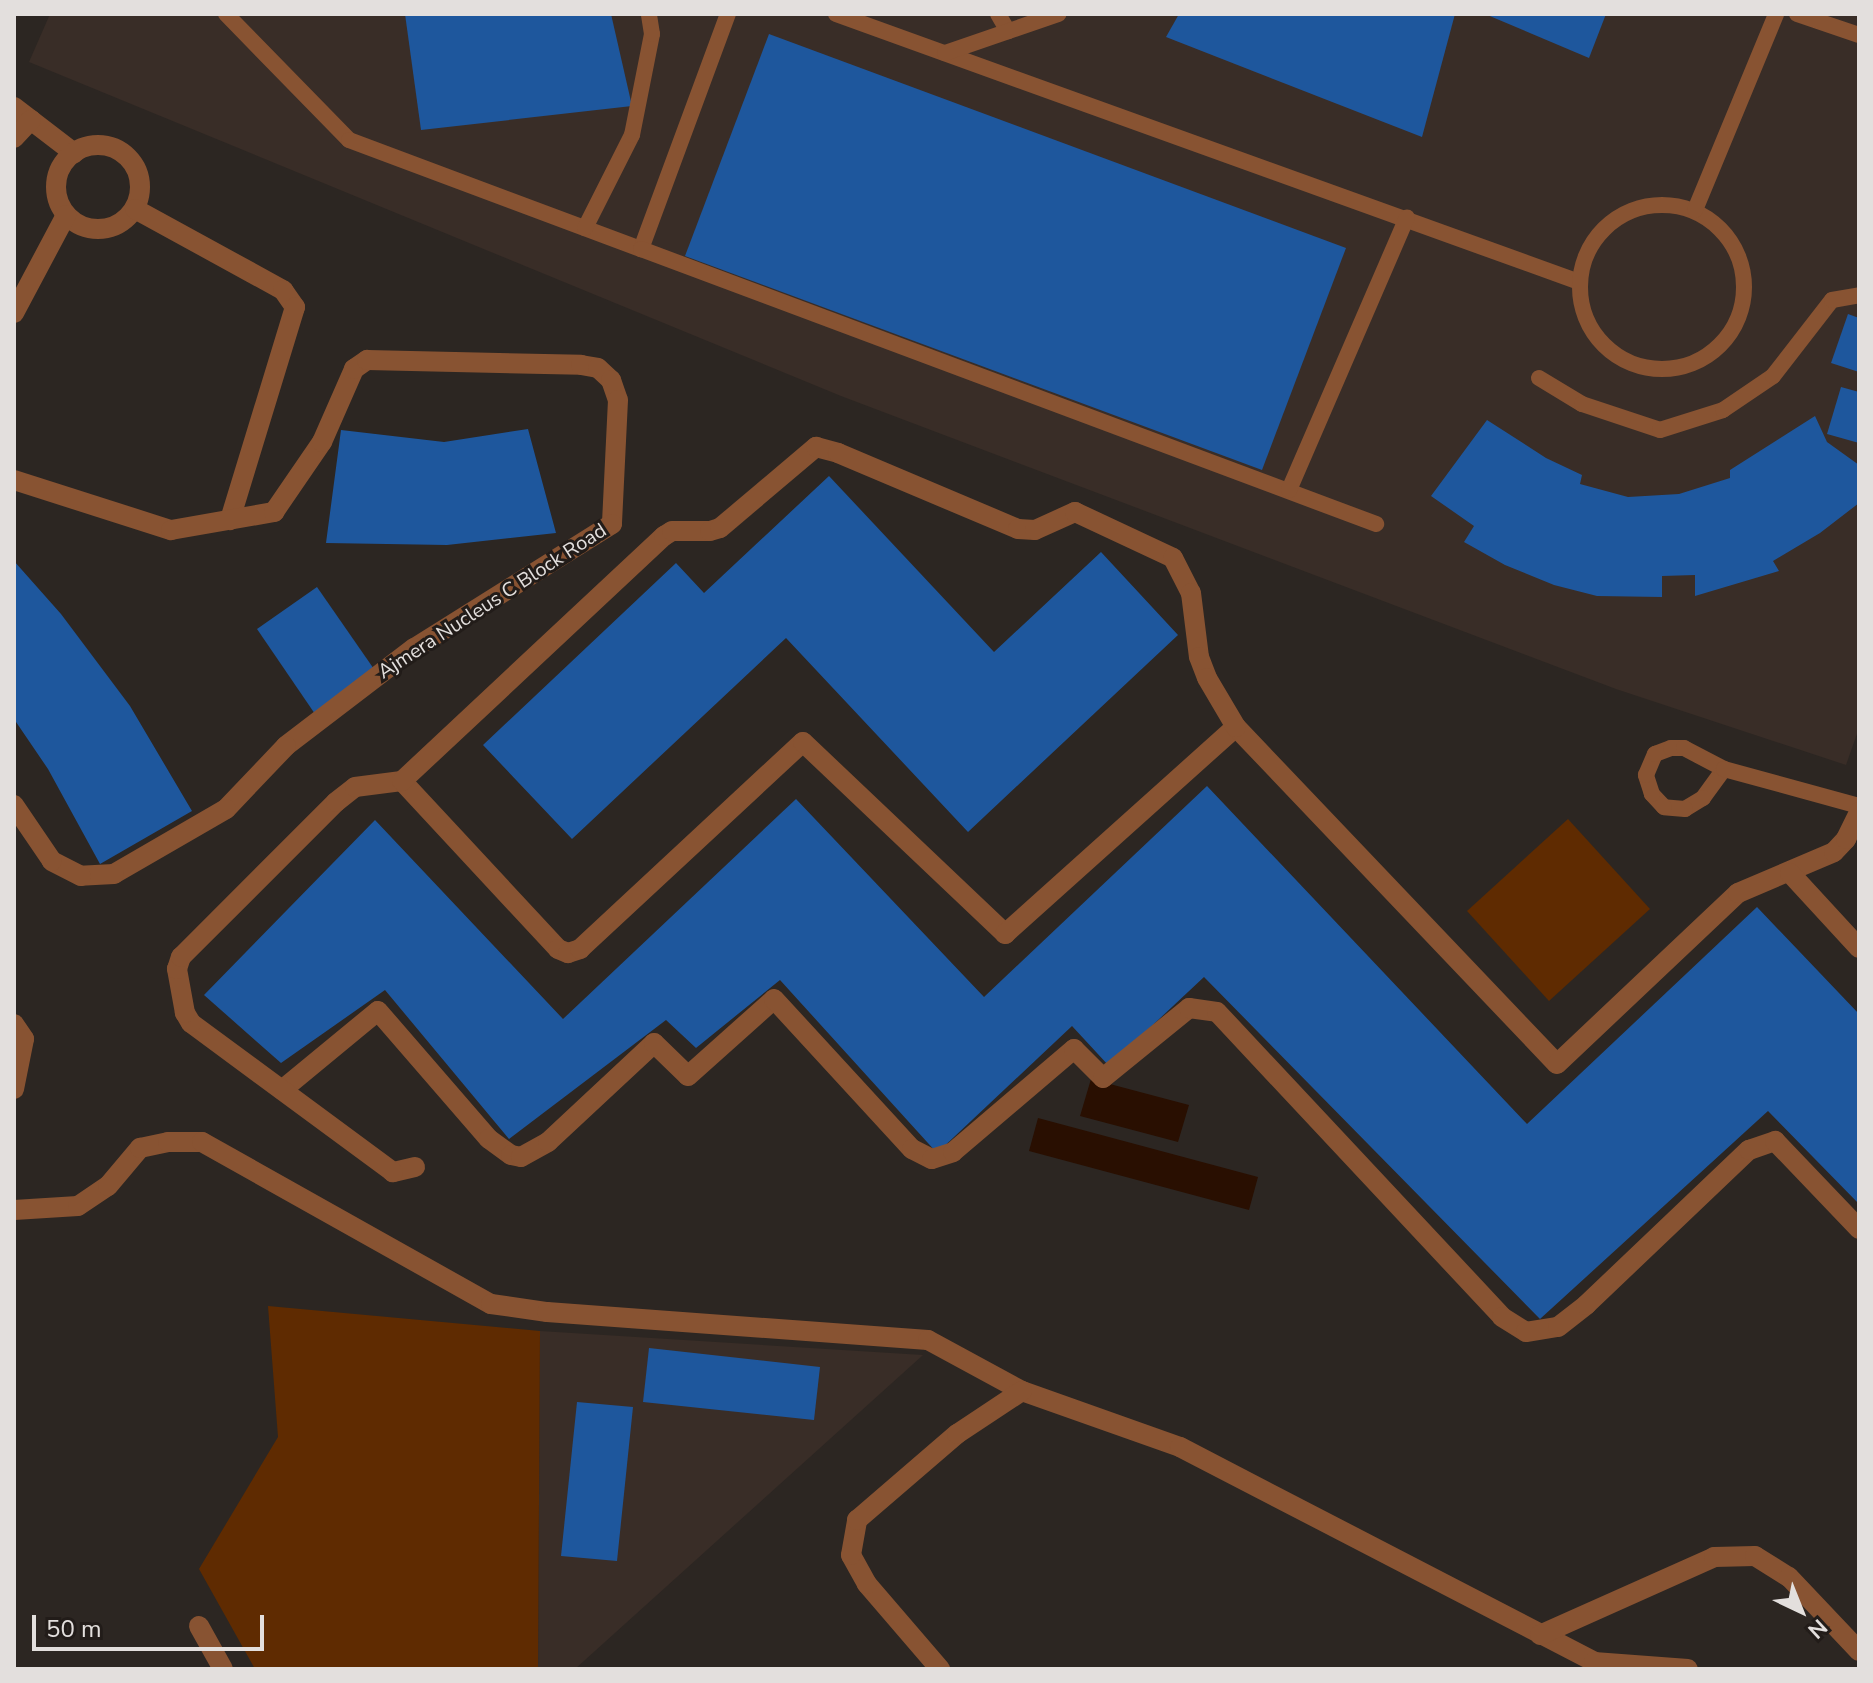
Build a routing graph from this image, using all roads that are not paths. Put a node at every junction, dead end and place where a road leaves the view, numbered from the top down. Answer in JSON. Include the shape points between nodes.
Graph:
{"nodes":[{"id":1,"x":226,"y":14,"type":"edge"},
{"id":2,"x":649,"y":14,"type":"edge"},
{"id":3,"x":728,"y":14,"type":"edge"},
{"id":4,"x":836,"y":14,"type":"edge"},
{"id":5,"x":998,"y":14,"type":"edge"},
{"id":6,"x":1058,"y":14,"type":"edge"},
{"id":7,"x":1776,"y":14,"type":"edge"},
{"id":8,"x":1797,"y":14,"type":"edge"},
{"id":9,"x":1008,"y":31,"type":"junction"},
{"id":10,"x":1859,"y":35,"type":"edge"},
{"id":11,"x":945,"y":53,"type":"junction"},
{"id":12,"x":14,"y":107,"type":"edge"},
{"id":13,"x":31,"y":120,"type":"junction"},
{"id":14,"x":14,"y":138,"type":"edge"},
{"id":15,"x":74,"y":153,"type":"junction"},
{"id":16,"x":135,"y":209,"type":"junction"},
{"id":17,"x":1695,"y":210,"type":"junction"},
{"id":18,"x":66,"y":215,"type":"junction"},
{"id":19,"x":1407,"y":217,"type":"junction"},
{"id":20,"x":585,"y":228,"type":"junction"},
{"id":21,"x":641,"y":249,"type":"junction"},
{"id":22,"x":1579,"y":282,"type":"junction"},
{"id":23,"x":1859,"y":295,"type":"edge"},
{"id":24,"x":14,"y":313,"type":"edge"},
{"id":25,"x":1539,"y":378,"type":"dead end"},
{"id":26,"x":14,"y":480,"type":"edge"},
{"id":27,"x":1289,"y":490,"type":"junction"},
{"id":28,"x":230,"y":520,"type":"junction"},
{"id":29,"x":1376,"y":524,"type":"dead end"},
{"id":30,"x":1236,"y":727,"type":"junction"},
{"id":31,"x":1724,"y":769,"type":"junction"},
{"id":32,"x":402,"y":781,"type":"junction"},
{"id":33,"x":14,"y":805,"type":"edge"},
{"id":34,"x":1859,"y":809,"type":"edge"},
{"id":35,"x":1790,"y":873,"type":"junction"},
{"id":36,"x":1859,"y":948,"type":"edge"},
{"id":37,"x":14,"y":1024,"type":"edge"},
{"id":38,"x":14,"y":1089,"type":"edge"},
{"id":39,"x":282,"y":1090,"type":"junction"},
{"id":40,"x":415,"y":1167,"type":"dead end"},
{"id":41,"x":14,"y":1210,"type":"edge"},
{"id":42,"x":1859,"y":1229,"type":"edge"},
{"id":43,"x":1022,"y":1391,"type":"junction"},
{"id":44,"x":199,"y":1626,"type":"dead end"},
{"id":45,"x":1540,"y":1635,"type":"junction"},
{"id":46,"x":1859,"y":1651,"type":"edge"},
{"id":47,"x":1590,"y":1665,"type":"edge"},
{"id":48,"x":223,"y":1669,"type":"edge"},
{"id":49,"x":940,"y":1669,"type":"edge"},
{"id":50,"x":1688,"y":1669,"type":"edge"}],
"edges":[{"from":1,"to":20,"type":"lane","via":[[349,140]]},
{"from":2,"to":20,"type":"lane","via":[[652,34],[632,135]]},
{"from":3,"to":21,"type":"lane"},
{"from":4,"to":11,"type":"lane"},
{"from":5,"to":9,"type":"lane"},
{"from":6,"to":9,"type":"lane"},
{"from":7,"to":17,"type":"lane"},
{"from":8,"to":10,"type":"lane"},
{"from":9,"to":11,"type":"lane"},
{"from":11,"to":19,"type":"lane"},
{"from":12,"to":13,"type":"street"},
{"from":13,"to":14,"type":"street"},
{"from":13,"to":15,"type":"street"},
{"from":15,"to":16,"type":"street","via":[[100,145],[126,154],[140,178]]},
{"from":15,"to":18,"type":"street","via":[[58,175],[56,189]]},
{"from":16,"to":18,"type":"street","via":[[104,229],[77,224]]},
{"from":16,"to":28,"type":"street","via":[[283,290],[295,307]]},
{"from":17,"to":22,"type":"lane","via":[[1643,206],[1619,216],[1599,233],[1585,256]]},
{"from":17,"to":22,"type":"lane","via":[[1734,245],[1745,295],[1736,323],[1720,346],[1696,362],[1669,369],[1641,367],[1615,356],[1595,336],[1582,310]]},
{"from":18,"to":24,"type":"street"},
{"from":19,"to":22,"type":"lane"},
{"from":19,"to":27,"type":"lane"},
{"from":20,"to":21,"type":"lane"},
{"from":21,"to":27,"type":"lane"},
{"from":23,"to":25,"type":"lane","via":[[1832,300],[1773,376],[1723,410],[1660,430],[1582,404]]},
{"from":26,"to":28,"type":"street","name":"Ajmera Nucleus C Block Road","via":[[171,530]]},
{"from":27,"to":29,"type":"lane"},
{"from":28,"to":33,"type":"street","name":"Ajmera Nucleus C Block Road","via":[[274,512],[322,442],[354,369],[367,360],[581,365],[598,368],[611,380],[618,400],[612,524],[414,648],[286,746],[226,809],[114,874],[81,876],[52,861]]},
{"from":30,"to":32,"type":"street","via":[[1199,657],[1191,593],[1173,558],[1075,512],[1035,530],[1018,529],[816,447],[720,528],[664,536]]},
{"from":30,"to":32,"type":"street","via":[[1005,934],[803,742],[580,949],[568,953],[558,949]]},
{"from":30,"to":35,"type":"street","via":[[1557,1064],[1738,893]]},
{"from":31,"to":31,"type":"lane","via":[[1703,798],[1685,809],[1664,807],[1652,794],[1646,775],[1655,754],[1671,748],[1684,748]]},
{"from":31,"to":34,"type":"lane"},
{"from":32,"to":39,"type":"street","via":[[355,787],[336,802],[181,957],[177,969],[191,1023]]},
{"from":34,"to":35,"type":"street","via":[[1834,852]]},
{"from":35,"to":36,"type":"street"},
{"from":37,"to":38,"type":"street","via":[[24,1039]]},
{"from":39,"to":40,"type":"street","via":[[393,1172]]},
{"from":39,"to":42,"type":"street","via":[[378,1011],[489,1139],[521,1157],[548,1142],[654,1043],[688,1076],[774,999],[912,1149],[932,1159],[953,1152],[1074,1049],[1103,1078],[1189,1008],[1217,1012],[1502,1317],[1526,1332],[1568,1320],[1749,1150],[1775,1141]]},
{"from":41,"to":43,"type":"street","via":[[78,1206],[108,1186],[140,1148],[202,1142],[491,1304],[928,1340]]},
{"from":43,"to":45,"type":"street","via":[[1180,1447]]},
{"from":43,"to":49,"type":"street","via":[[957,1434],[857,1520],[851,1555],[867,1584]]},
{"from":44,"to":48,"type":"street"},
{"from":45,"to":46,"type":"street","via":[[1714,1557],[1755,1556],[1789,1577]]},
{"from":45,"to":47,"type":"street"},
{"from":47,"to":50,"type":"street"}]}
